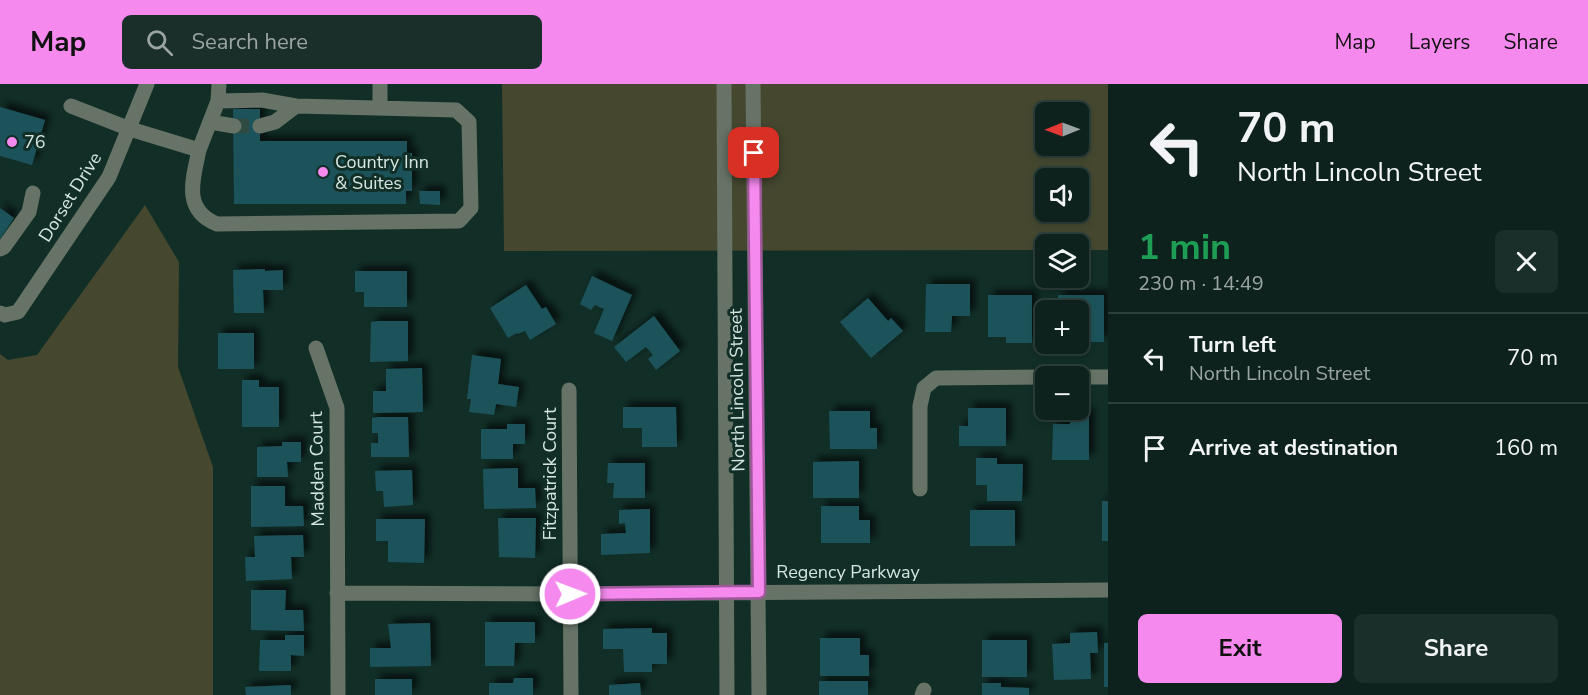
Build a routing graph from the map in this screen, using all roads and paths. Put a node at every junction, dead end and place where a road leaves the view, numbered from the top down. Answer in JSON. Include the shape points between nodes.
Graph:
{"nodes":[{"id":1,"x":147,"y":84,"type":"edge"},
{"id":2,"x":219,"y":84,"type":"edge"},
{"id":3,"x":380,"y":84,"type":"edge"},
{"id":4,"x":724,"y":84,"type":"edge"},
{"id":5,"x":753,"y":84,"type":"edge"},
{"id":6,"x":218,"y":101,"type":"junction"},
{"id":7,"x":71,"y":106,"type":"dead end"},
{"id":8,"x":296,"y":106,"type":"junction"},
{"id":9,"x":380,"y":108,"type":"junction"},
{"id":10,"x":210,"y":122,"type":"junction"},
{"id":11,"x":234,"y":126,"type":"tunnel mouth"},
{"id":12,"x":260,"y":126,"type":"tunnel mouth"},
{"id":13,"x":130,"y":129,"type":"junction"},
{"id":14,"x":199,"y":150,"type":"junction"},
{"id":15,"x":33,"y":193,"type":"dead end"},
{"id":16,"x":0,"y":249,"type":"edge"},
{"id":17,"x":3,"y":314,"type":"edge"},
{"id":18,"x":316,"y":348,"type":"dead end"},
{"id":19,"x":1108,"y":376,"type":"edge"},
{"id":20,"x":1035,"y":377,"type":"edge"},
{"id":21,"x":1089,"y":377,"type":"edge"},
{"id":22,"x":569,"y":390,"type":"dead end"},
{"id":23,"x":920,"y":489,"type":"dead end"},
{"id":24,"x":1108,"y":590,"type":"edge"},
{"id":25,"x":726,"y":592,"type":"junction"},
{"id":26,"x":759,"y":592,"type":"junction"},
{"id":27,"x":337,"y":593,"type":"junction"},
{"id":28,"x":570,"y":594,"type":"junction"},
{"id":29,"x":338,"y":695,"type":"edge"},
{"id":30,"x":572,"y":695,"type":"edge"},
{"id":31,"x":727,"y":695,"type":"edge"},
{"id":32,"x":759,"y":695,"type":"edge"}],
"edges":[{"from":1,"to":13,"type":"street","name":"Dorset Drive"},
{"from":2,"to":6,"type":"street"},
{"from":3,"to":9,"type":"street"},
{"from":4,"to":25,"type":"street","name":"North Lincoln Street"},
{"from":5,"to":26,"type":"street","name":"North Lincoln Street"},
{"from":6,"to":8,"type":"street","via":[[262,100]]},
{"from":6,"to":10,"type":"street"},
{"from":7,"to":13,"type":"street"},
{"from":8,"to":9,"type":"street"},
{"from":8,"to":12,"type":"street","via":[[275,122]]},
{"from":9,"to":14,"type":"street","via":[[456,110],[469,122],[471,208],[459,221],[217,224],[206,219],[196,206],[191,187]]},
{"from":10,"to":11,"type":"street"},
{"from":10,"to":14,"type":"street"},
{"from":13,"to":14,"type":"street"},
{"from":13,"to":17,"type":"street","name":"Dorset Drive","via":[[109,177],[18,312]]},
{"from":15,"to":16,"type":"street","via":[[29,212]]},
{"from":18,"to":27,"type":"street","name":"Madden Court","via":[[337,408]]},
{"from":19,"to":21,"type":"street"},
{"from":20,"to":23,"type":"street","via":[[936,378],[924,388],[920,406]]},
{"from":22,"to":28,"type":"street","name":"Fitzpatrick Court"},
{"from":24,"to":26,"type":"street","name":"Regency Parkway"},
{"from":25,"to":26,"type":"street","name":"Regency Parkway"},
{"from":25,"to":28,"type":"street","name":"Regency Parkway"},
{"from":25,"to":31,"type":"street","name":"North Lincoln Street"},
{"from":26,"to":32,"type":"street","name":"North Lincoln Street"},
{"from":27,"to":28,"type":"street","name":"Regency Parkway"},
{"from":27,"to":29,"type":"street","name":"Madden Court"},
{"from":28,"to":30,"type":"street","name":"Fitzpatrick Court"}]}
